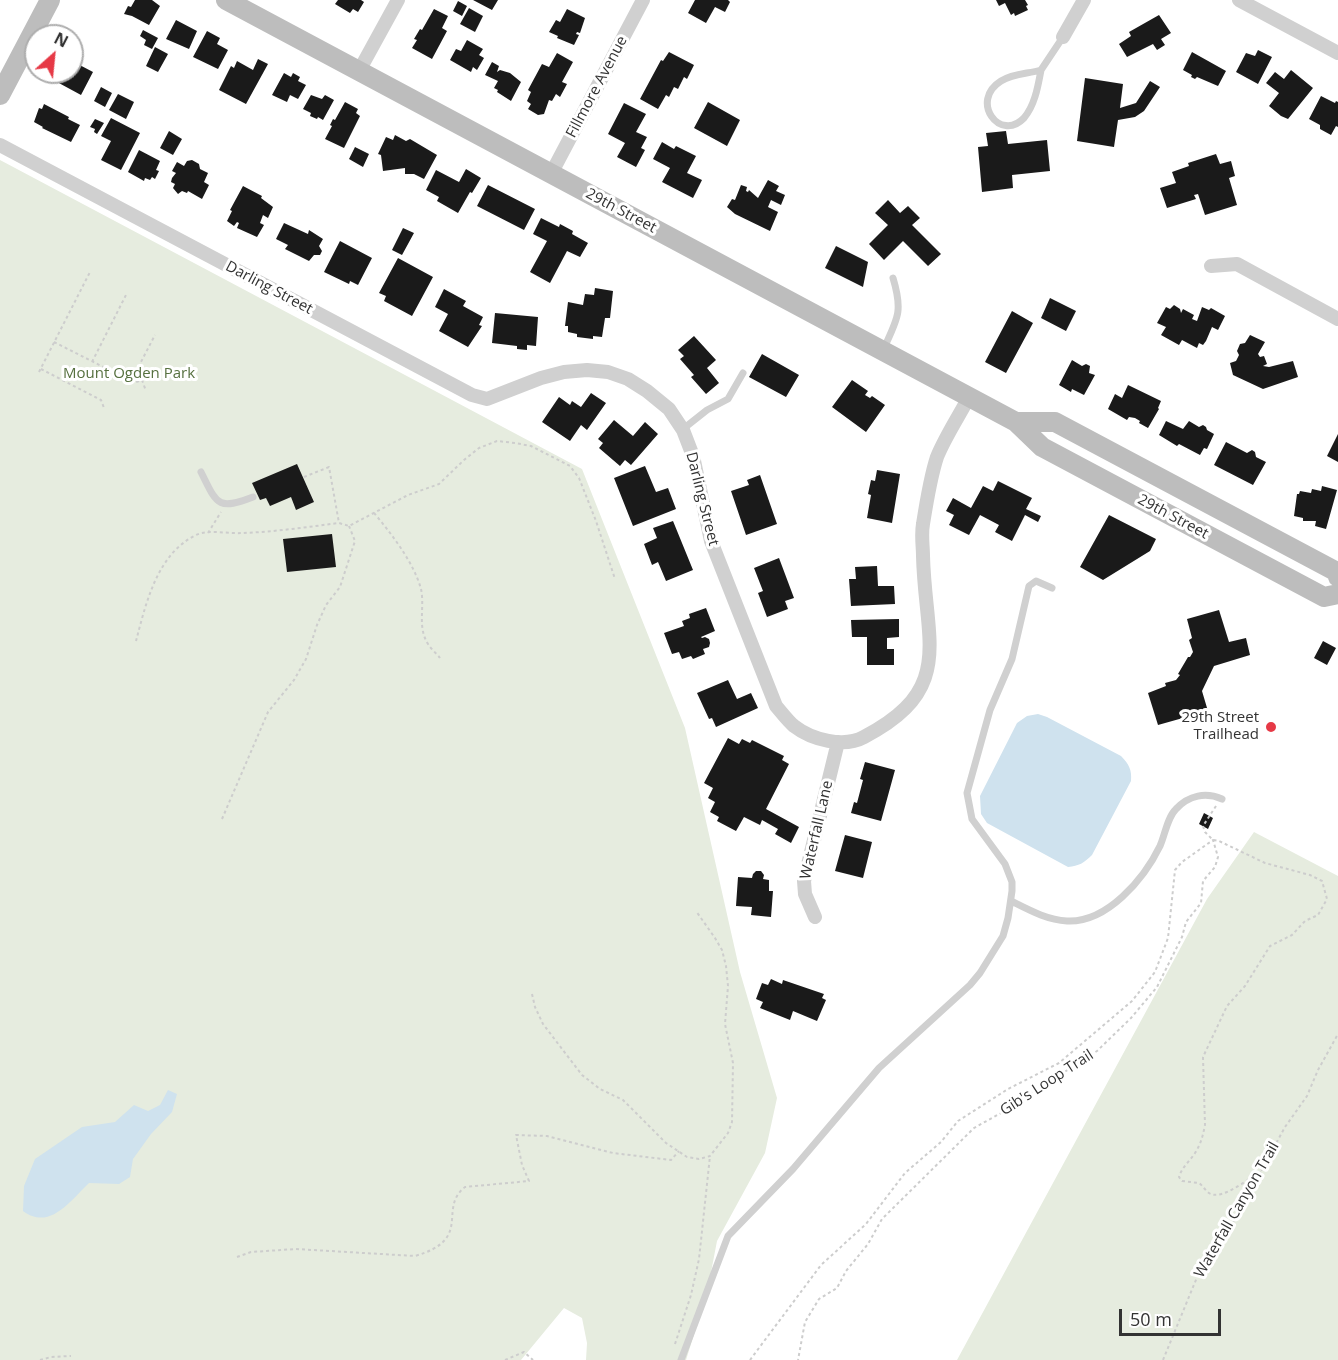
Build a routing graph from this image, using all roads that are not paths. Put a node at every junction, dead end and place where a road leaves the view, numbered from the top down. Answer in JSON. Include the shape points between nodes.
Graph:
{"nodes":[{"id":1,"x":50,"y":0,"type":"edge"},
{"id":2,"x":226,"y":0,"type":"edge"},
{"id":3,"x":398,"y":0,"type":"edge"},
{"id":4,"x":643,"y":0,"type":"edge"},
{"id":5,"x":1084,"y":0,"type":"edge"},
{"id":6,"x":1239,"y":0,"type":"edge"},
{"id":7,"x":1063,"y":37,"type":"joint"},
{"id":8,"x":1338,"y":53,"type":"edge"},
{"id":9,"x":1041,"y":70,"type":"junction"},
{"id":10,"x":359,"y":71,"type":"junction"},
{"id":11,"x":0,"y":94,"type":"edge"},
{"id":12,"x":0,"y":145,"type":"edge"},
{"id":13,"x":551,"y":174,"type":"junction"},
{"id":14,"x":1211,"y":266,"type":"dead end"},
{"id":15,"x":892,"y":278,"type":"dead end"},
{"id":16,"x":1338,"y":319,"type":"edge"},
{"id":17,"x":883,"y":351,"type":"junction"},
{"id":18,"x":743,"y":373,"type":"dead end"},
{"id":19,"x":969,"y":397,"type":"junction"},
{"id":20,"x":1016,"y":422,"type":"junction"},
{"id":21,"x":683,"y":430,"type":"junction"},
{"id":22,"x":201,"y":472,"type":"dead end"},
{"id":23,"x":253,"y":497,"type":"dead end"},
{"id":24,"x":1338,"y":577,"type":"edge"},
{"id":25,"x":1052,"y":588,"type":"dead end"},
{"id":26,"x":1338,"y":594,"type":"edge"},
{"id":27,"x":838,"y":742,"type":"junction"},
{"id":28,"x":1222,"y":799,"type":"road end"},
{"id":29,"x":1011,"y":901,"type":"junction"},
{"id":30,"x":815,"y":917,"type":"dead end"},
{"id":31,"x":681,"y":1360,"type":"edge"}],
"edges":[{"from":1,"to":11,"type":"street"},
{"from":2,"to":10,"type":"street","name":"29th Street"},
{"from":3,"to":10,"type":"street"},
{"from":4,"to":13,"type":"street","name":"Fillmore Avenue"},
{"from":5,"to":7,"type":"street"},
{"from":6,"to":8,"type":"street"},
{"from":7,"to":9,"type":"lane"},
{"from":9,"to":9,"type":"lane","via":[[1012,76],[994,87],[987,105],[995,121],[1014,124],[1023,119],[1035,96]]},
{"from":10,"to":13,"type":"street","name":"29th Street"},
{"from":12,"to":21,"type":"street","name":"Darling Street","via":[[472,395],[487,399],[564,372],[608,372],[647,391],[669,409]]},
{"from":13,"to":17,"type":"street","name":"29th Street"},
{"from":14,"to":16,"type":"street","via":[[1237,264]]},
{"from":15,"to":17,"type":"lane","via":[[899,313]]},
{"from":17,"to":19,"type":"street","name":"29th Street"},
{"from":18,"to":21,"type":"lane","via":[[728,399]]},
{"from":19,"to":20,"type":"street","name":"29th Street"},
{"from":19,"to":27,"type":"street","name":"Darling Street","via":[[937,457],[922,527],[930,643],[929,667],[921,689],[880,729],[859,740]]},
{"from":20,"to":24,"type":"street","name":"29th Street","via":[[1055,422],[1337,572]]},
{"from":20,"to":26,"type":"street","name":"29th Street","via":[[1052,453],[1324,597]]},
{"from":21,"to":27,"type":"street","name":"Darling Street","via":[[693,456],[711,541],[776,706],[795,727],[817,738]]},
{"from":22,"to":23,"type":"lane","via":[[214,498],[224,505]]},
{"from":25,"to":29,"type":"lane","via":[[1033,581],[1025,595],[1012,659],[990,710],[968,793],[972,819],[1009,874]]},
{"from":27,"to":30,"type":"street","name":"Waterfall Lane","via":[[804,882]]},
{"from":28,"to":29,"type":"lane","via":[[1202,795],[1176,808],[1160,846],[1141,876],[1107,909],[1095,915],[1074,921],[1056,919]]},
{"from":29,"to":31,"type":"lane","via":[[1003,936],[970,985],[875,1072],[793,1169],[728,1236]]}]}
